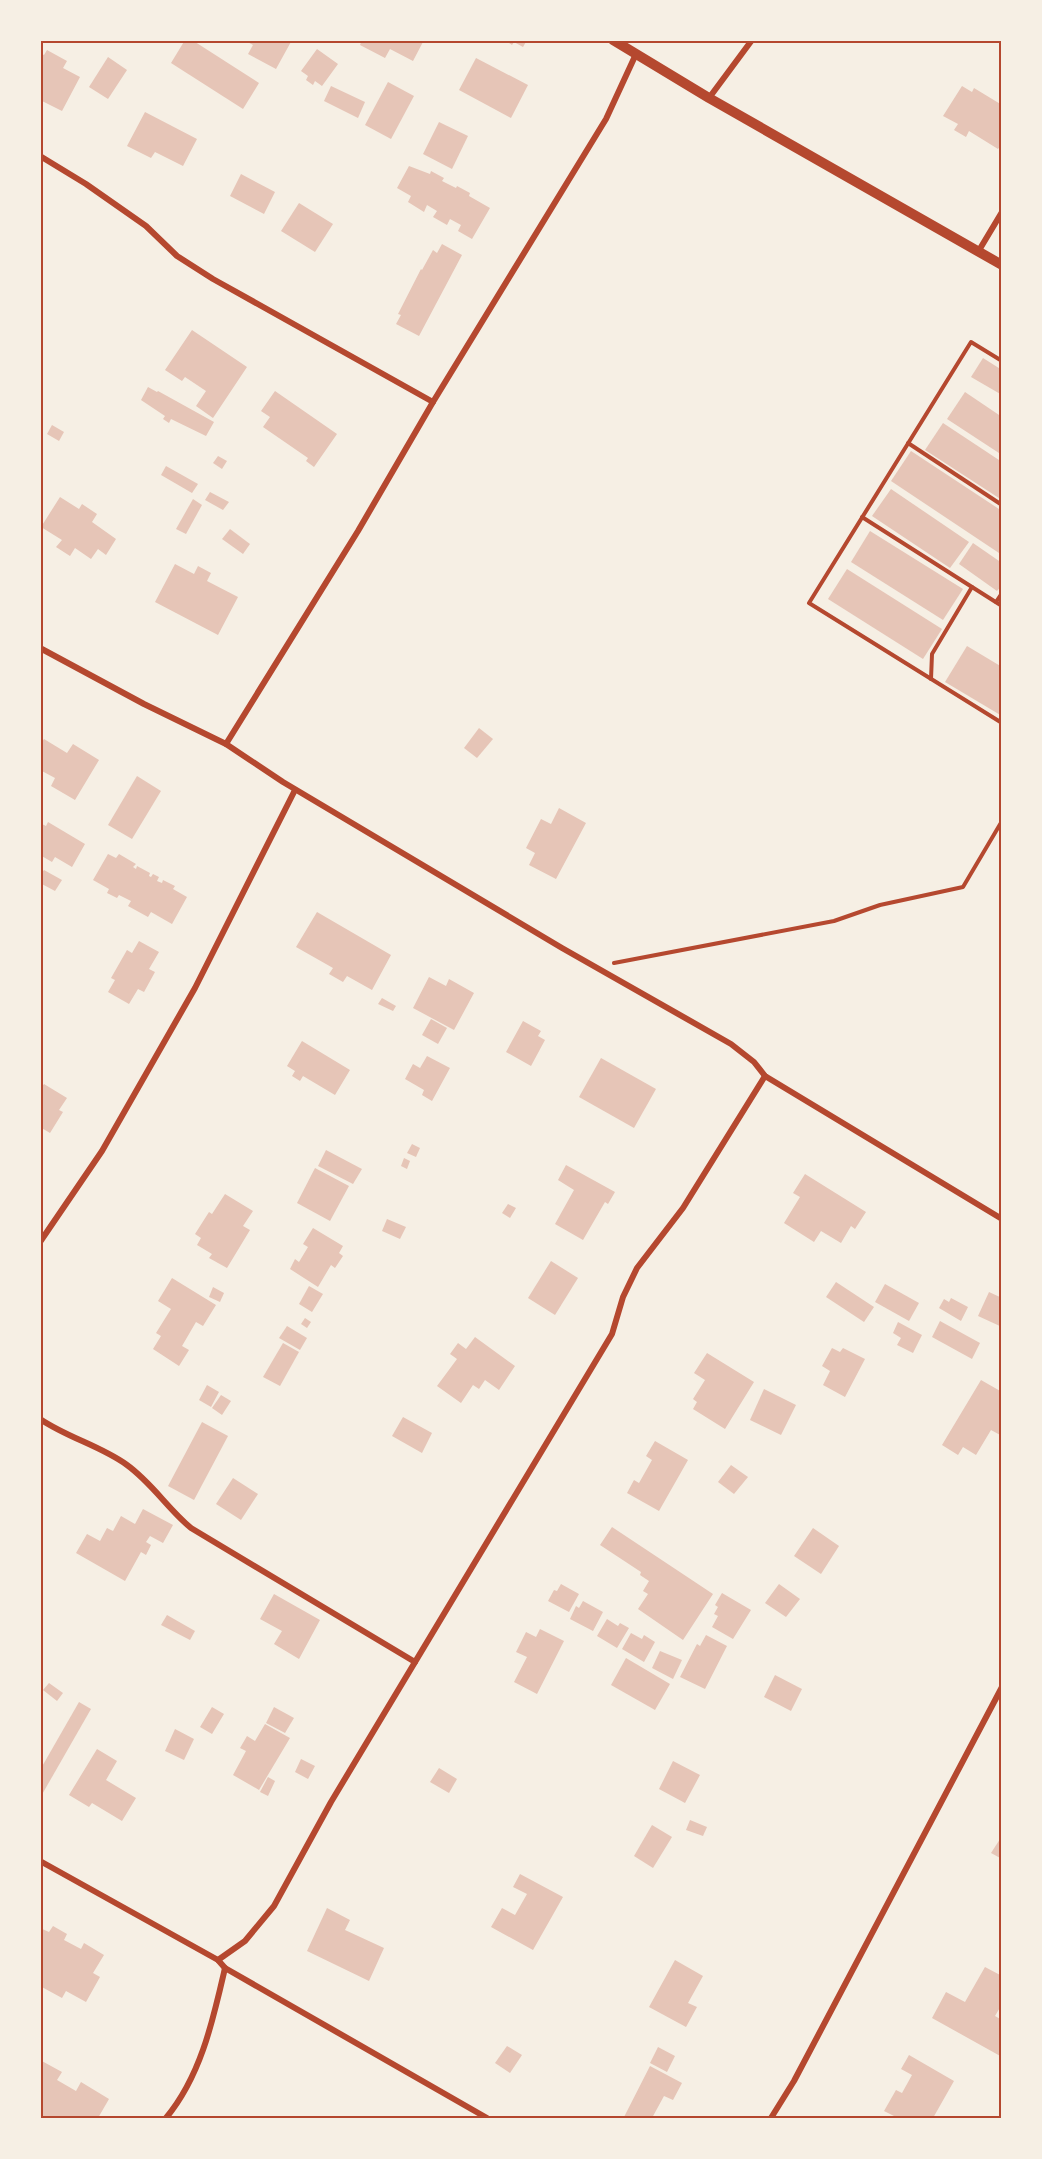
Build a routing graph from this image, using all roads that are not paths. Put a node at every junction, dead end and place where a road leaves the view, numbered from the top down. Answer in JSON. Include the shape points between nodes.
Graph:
{"nodes":[{"id":1,"x":613,"y":40,"type":"edge"},
{"id":2,"x":752,"y":40,"type":"edge"},
{"id":3,"x":636,"y":54,"type":"junction"},
{"id":4,"x":709,"y":98,"type":"junction"},
{"id":5,"x":40,"y":156,"type":"edge"},
{"id":6,"x":1002,"y":212,"type":"edge"},
{"id":7,"x":978,"y":252,"type":"junction"},
{"id":8,"x":1002,"y":265,"type":"edge"},
{"id":9,"x":433,"y":402,"type":"junction"},
{"id":10,"x":40,"y":648,"type":"edge"},
{"id":11,"x":226,"y":744,"type":"junction"},
{"id":12,"x":295,"y":790,"type":"junction"},
{"id":13,"x":765,"y":1077,"type":"junction"},
{"id":14,"x":1002,"y":1219,"type":"edge"},
{"id":15,"x":40,"y":1242,"type":"edge"},
{"id":16,"x":40,"y":1419,"type":"edge"},
{"id":17,"x":415,"y":1662,"type":"junction"},
{"id":18,"x":1002,"y":1687,"type":"edge"},
{"id":19,"x":40,"y":1861,"type":"edge"},
{"id":20,"x":218,"y":1960,"type":"junction"},
{"id":21,"x":225,"y":1968,"type":"junction"},
{"id":22,"x":166,"y":2118,"type":"edge"},
{"id":23,"x":487,"y":2118,"type":"edge"},
{"id":24,"x":771,"y":2118,"type":"edge"}],
"edges":[{"from":1,"to":3,"type":"street"},
{"from":2,"to":4,"type":"street"},
{"from":3,"to":4,"type":"street"},
{"from":3,"to":9,"type":"street","via":[[606,119]]},
{"from":4,"to":7,"type":"street"},
{"from":5,"to":9,"type":"street","via":[[146,226],[177,256],[204,273]]},
{"from":6,"to":7,"type":"street"},
{"from":7,"to":8,"type":"street"},
{"from":9,"to":11,"type":"street"},
{"from":10,"to":11,"type":"street"},
{"from":11,"to":12,"type":"street"},
{"from":12,"to":13,"type":"street","via":[[731,1044],[754,1062]]},
{"from":12,"to":15,"type":"street","via":[[190,998],[102,1151]]},
{"from":13,"to":14,"type":"street"},
{"from":13,"to":17,"type":"street","via":[[683,1208],[637,1268],[612,1334]]},
{"from":16,"to":17,"type":"street","via":[[129,1466],[190,1528]]},
{"from":17,"to":20,"type":"street","via":[[330,1802],[274,1906],[245,1941]]},
{"from":18,"to":24,"type":"street"},
{"from":19,"to":20,"type":"street"},
{"from":20,"to":21,"type":"street"},
{"from":21,"to":22,"type":"street","via":[[206,2040],[180,2100]]},
{"from":21,"to":23,"type":"street"}]}
